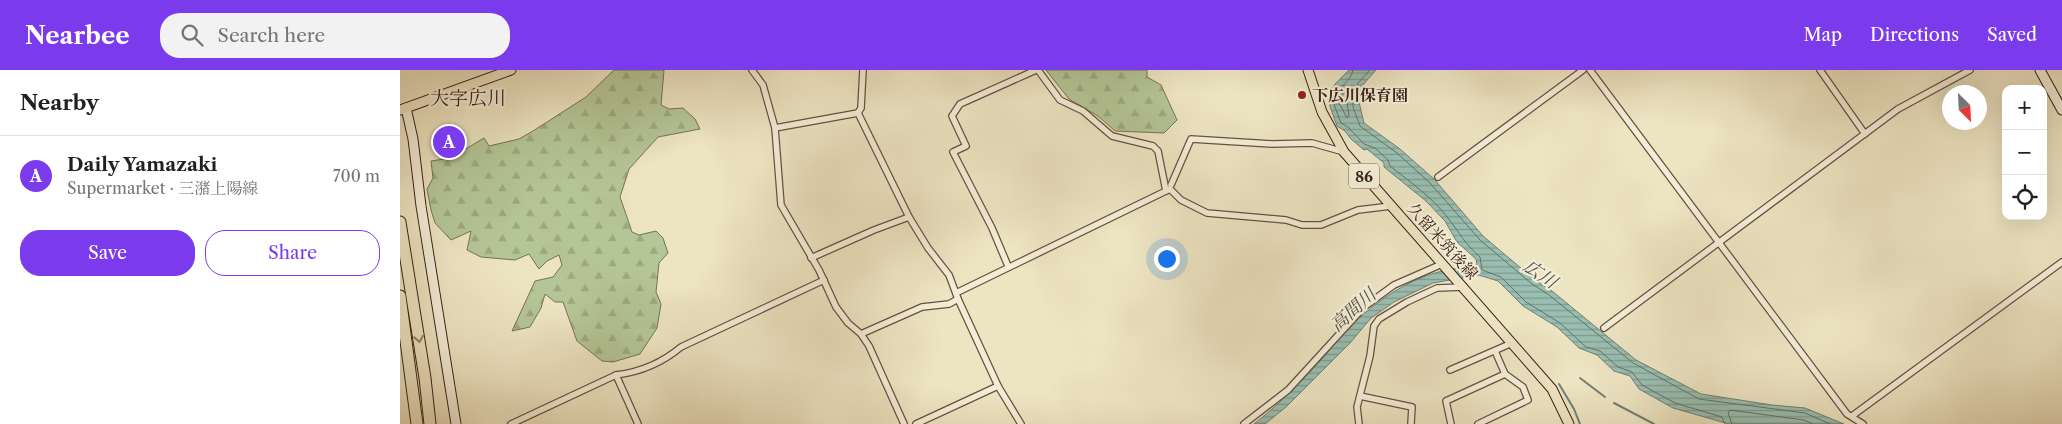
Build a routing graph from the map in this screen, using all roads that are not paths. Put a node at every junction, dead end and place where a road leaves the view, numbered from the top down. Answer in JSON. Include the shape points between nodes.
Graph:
{"nodes":[{"id":1,"x":511,"y":70,"type":"edge"},
{"id":2,"x":752,"y":70,"type":"edge"},
{"id":3,"x":863,"y":70,"type":"edge"},
{"id":4,"x":1037,"y":70,"type":"edge"},
{"id":5,"x":1308,"y":70,"type":"edge"},
{"id":6,"x":1583,"y":70,"type":"edge"},
{"id":7,"x":1590,"y":70,"type":"edge"},
{"id":8,"x":1820,"y":70,"type":"edge"},
{"id":9,"x":1970,"y":70,"type":"edge"},
{"id":10,"x":2040,"y":70,"type":"edge"},
{"id":11,"x":1027,"y":72,"type":"edge"},
{"id":12,"x":403,"y":109,"type":"edge"},
{"id":13,"x":2062,"y":110,"type":"edge"},
{"id":14,"x":858,"y":112,"type":"junction"},
{"id":15,"x":775,"y":128,"type":"junction"},
{"id":16,"x":1865,"y":134,"type":"junction"},
{"id":17,"x":1344,"y":152,"type":"junction"},
{"id":18,"x":1438,"y":176,"type":"dead end"},
{"id":19,"x":1171,"y":185,"type":"dead end"},
{"id":20,"x":1166,"y":191,"type":"junction"},
{"id":21,"x":1391,"y":206,"type":"junction"},
{"id":22,"x":909,"y":217,"type":"junction"},
{"id":23,"x":400,"y":222,"type":"edge"},
{"id":24,"x":1719,"y":243,"type":"junction"},
{"id":25,"x":811,"y":258,"type":"junction"},
{"id":26,"x":2062,"y":262,"type":"edge"},
{"id":27,"x":1008,"y":266,"type":"junction"},
{"id":28,"x":1443,"y":266,"type":"junction"},
{"id":29,"x":824,"y":280,"type":"junction"},
{"id":30,"x":1461,"y":284,"type":"junction"},
{"id":31,"x":400,"y":296,"type":"edge"},
{"id":32,"x":957,"y":296,"type":"junction"},
{"id":33,"x":1604,"y":328,"type":"dead end"},
{"id":34,"x":861,"y":334,"type":"junction"},
{"id":35,"x":1512,"y":344,"type":"junction"},
{"id":36,"x":1495,"y":351,"type":"junction"},
{"id":37,"x":1450,"y":370,"type":"dead end"},
{"id":38,"x":1505,"y":374,"type":"junction"},
{"id":39,"x":616,"y":375,"type":"junction"},
{"id":40,"x":998,"y":386,"type":"junction"},
{"id":41,"x":1360,"y":396,"type":"junction"},
{"id":42,"x":1852,"y":416,"type":"junction"},
{"id":43,"x":417,"y":424,"type":"edge"},
{"id":44,"x":430,"y":424,"type":"edge"},
{"id":45,"x":456,"y":424,"type":"edge"},
{"id":46,"x":511,"y":424,"type":"edge"},
{"id":47,"x":638,"y":424,"type":"edge"},
{"id":48,"x":904,"y":424,"type":"edge"},
{"id":49,"x":916,"y":424,"type":"edge"},
{"id":50,"x":1021,"y":424,"type":"edge"},
{"id":51,"x":1244,"y":424,"type":"edge"},
{"id":52,"x":1359,"y":424,"type":"edge"},
{"id":53,"x":1411,"y":424,"type":"edge"},
{"id":54,"x":1451,"y":424,"type":"edge"},
{"id":55,"x":1478,"y":424,"type":"edge"},
{"id":56,"x":1569,"y":424,"type":"edge"},
{"id":57,"x":1863,"y":424,"type":"edge"}],
"edges":[{"from":1,"to":12,"type":"main road"},
{"from":2,"to":15,"type":"street","via":[[763,85]]},
{"from":3,"to":14,"type":"street"},
{"from":4,"to":11,"type":"street"},
{"from":4,"to":20,"type":"street","via":[[1060,100],[1083,111],[1112,136],[1158,150]]},
{"from":5,"to":17,"type":"main road","name":"久留米筑後線","number":"86","via":[[1322,112]]},
{"from":6,"to":18,"type":"street"},
{"from":7,"to":24,"type":"street"},
{"from":8,"to":16,"type":"street"},
{"from":9,"to":16,"type":"street","via":[[1898,109]]},
{"from":10,"to":13,"type":"street"},
{"from":11,"to":27,"type":"street","via":[[960,104],[952,116],[966,146],[953,152]]},
{"from":12,"to":45,"type":"street","via":[[413,139]]},
{"from":14,"to":15,"type":"street"},
{"from":14,"to":22,"type":"street"},
{"from":15,"to":25,"type":"street","via":[[781,205]]},
{"from":16,"to":24,"type":"street"},
{"from":17,"to":19,"type":"street","via":[[1312,143],[1191,139]]},
{"from":17,"to":21,"type":"main road","name":"久留米筑後線","number":"86"},
{"from":20,"to":21,"type":"street","via":[[1170,189],[1181,200],[1207,213],[1286,220],[1302,225],[1321,225],[1358,210]]},
{"from":20,"to":27,"type":"street"},
{"from":21,"to":28,"type":"main road","name":"久留米筑後線","number":"86"},
{"from":22,"to":25,"type":"street"},
{"from":22,"to":32,"type":"street","via":[[949,275]]},
{"from":23,"to":44,"type":"highway","one_way":true},
{"from":24,"to":33,"type":"street"},
{"from":24,"to":42,"type":"street"},
{"from":25,"to":29,"type":"street"},
{"from":26,"to":42,"type":"street"},
{"from":27,"to":32,"type":"street"},
{"from":28,"to":30,"type":"main road","name":"久留米筑後線","number":"86"},
{"from":28,"to":51,"type":"street","via":[[1394,285],[1364,307],[1288,390]]},
{"from":29,"to":34,"type":"street","via":[[836,308]]},
{"from":29,"to":39,"type":"street","via":[[681,347],[665,361],[634,373]]},
{"from":30,"to":35,"type":"main road","name":"久留米筑後線","number":"86"},
{"from":30,"to":41,"type":"street","via":[[1437,288],[1379,319],[1374,326]]},
{"from":31,"to":43,"type":"highway"},
{"from":32,"to":34,"type":"street","via":[[949,304],[922,307]]},
{"from":32,"to":40,"type":"street"},
{"from":34,"to":48,"type":"street"},
{"from":35,"to":36,"type":"street"},
{"from":35,"to":56,"type":"main road","name":"久留米筑後線","number":"86","via":[[1557,395]]},
{"from":36,"to":37,"type":"street"},
{"from":36,"to":38,"type":"street"},
{"from":38,"to":54,"type":"street","via":[[1446,401]]},
{"from":38,"to":55,"type":"street","via":[[1523,387],[1528,400]]},
{"from":39,"to":46,"type":"street"},
{"from":39,"to":47,"type":"street"},
{"from":40,"to":49,"type":"street"},
{"from":40,"to":50,"type":"street"},
{"from":41,"to":52,"type":"street","via":[[1357,406]]},
{"from":41,"to":53,"type":"street","via":[[1412,407]]},
{"from":42,"to":57,"type":"street"}]}
